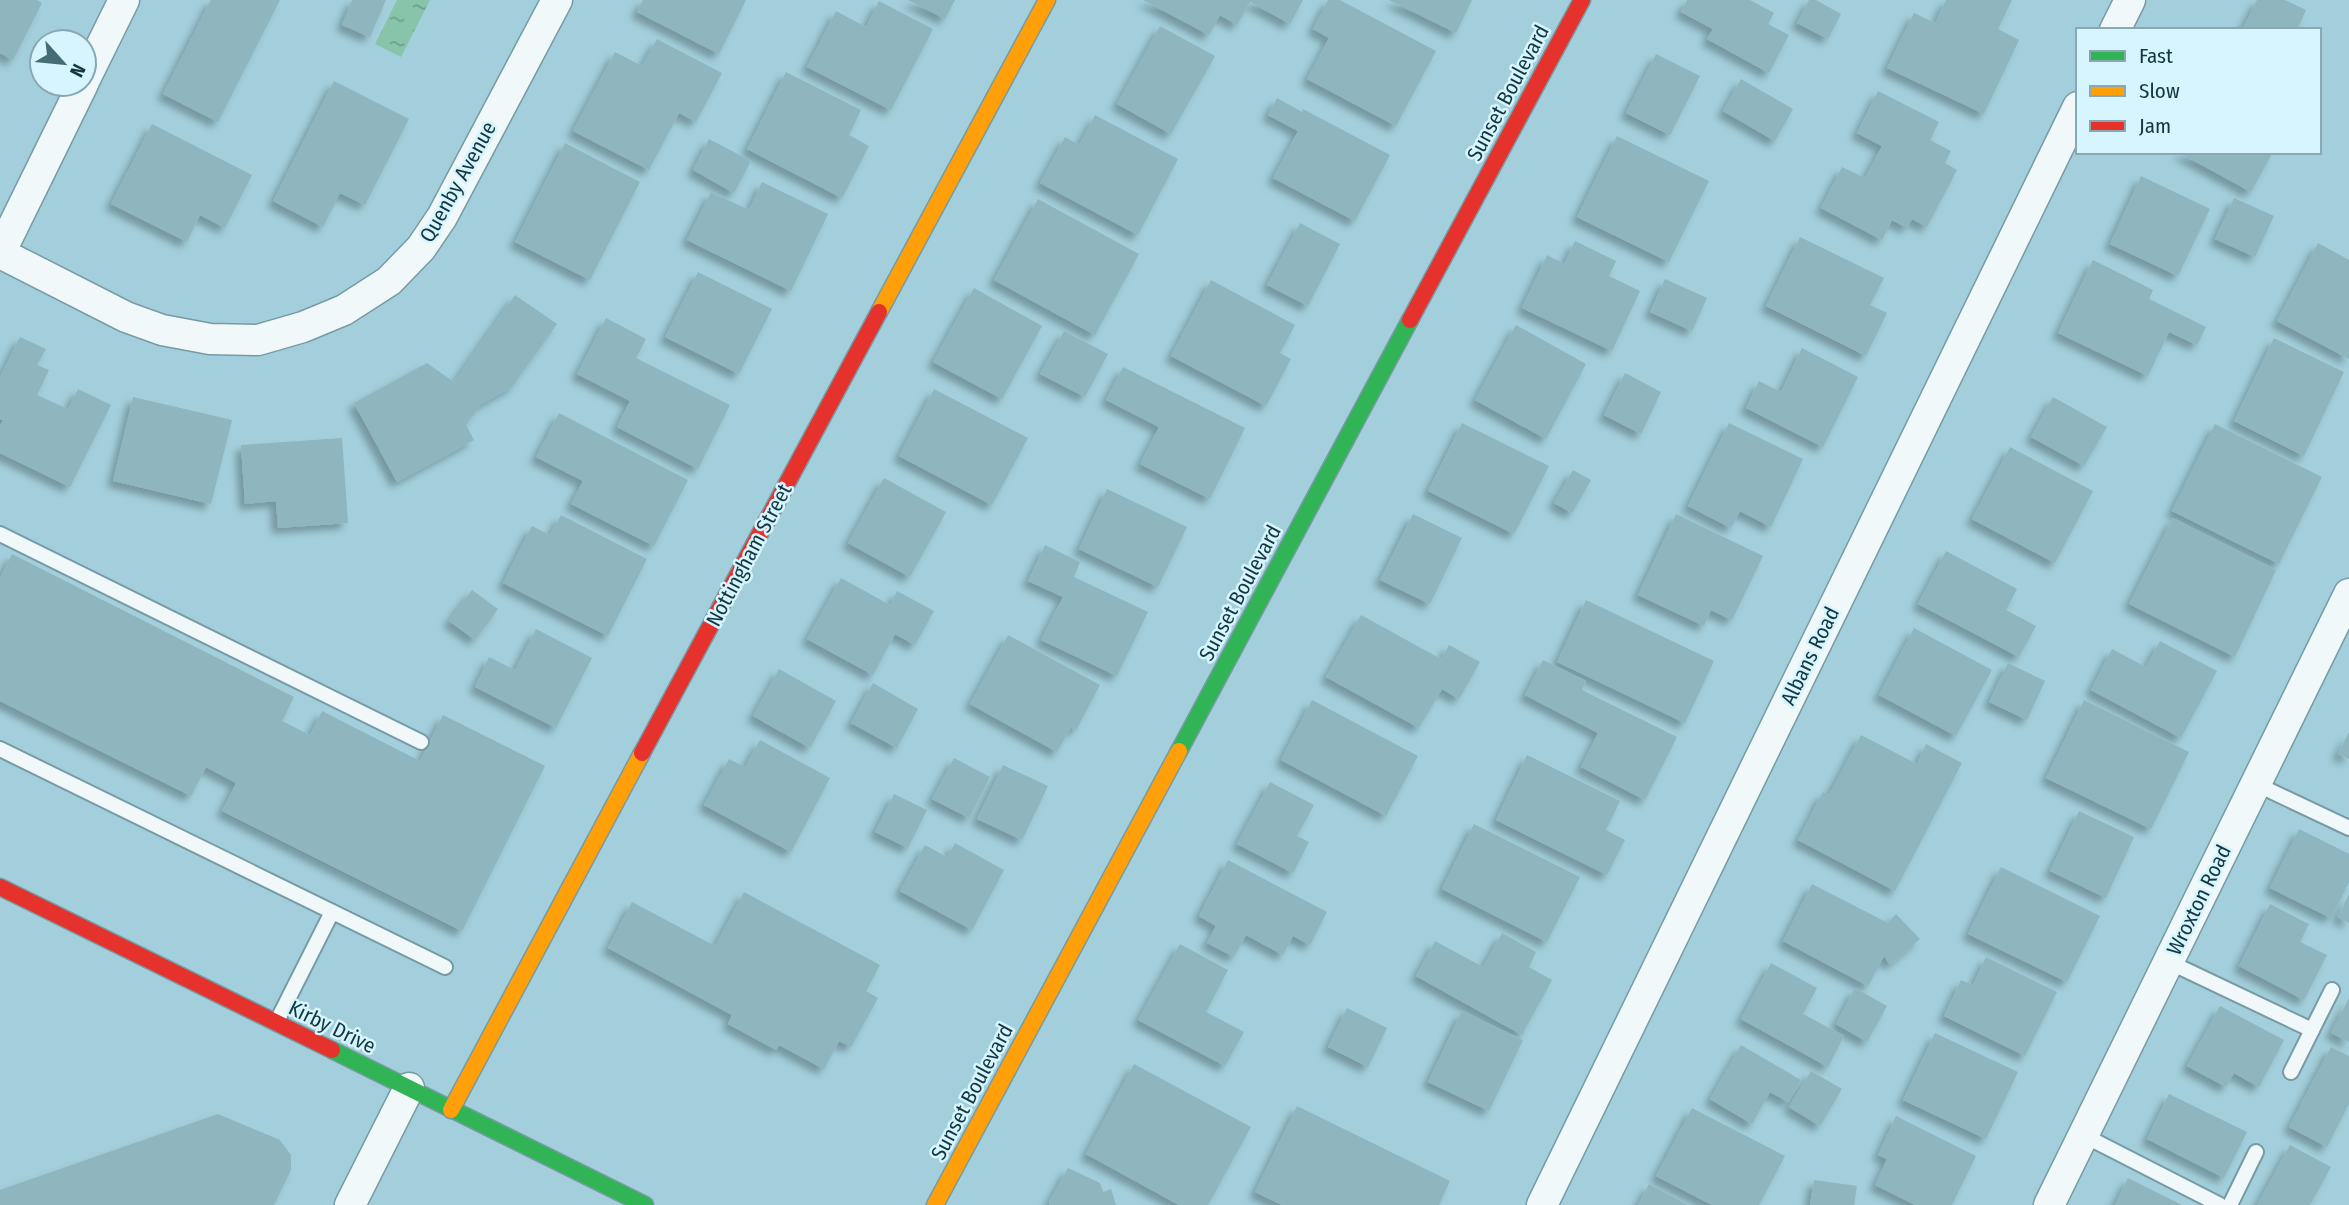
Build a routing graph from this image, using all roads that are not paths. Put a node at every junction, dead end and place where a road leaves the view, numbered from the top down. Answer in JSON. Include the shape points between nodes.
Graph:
{"nodes":[{"id":1,"x":124,"y":0,"type":"edge"},
{"id":2,"x":557,"y":0,"type":"edge"},
{"id":3,"x":1047,"y":0,"type":"edge"},
{"id":4,"x":1582,"y":0,"type":"edge"},
{"id":5,"x":2130,"y":0,"type":"edge"},
{"id":6,"x":2116,"y":28,"type":"edge"},
{"id":7,"x":98,"y":53,"type":"edge"},
{"id":8,"x":76,"y":98,"type":"edge"},
{"id":9,"x":2076,"y":111,"type":"edge"},
{"id":10,"x":0,"y":253,"type":"edge"},
{"id":11,"x":0,"y":534,"type":"edge"},
{"id":12,"x":2349,"y":594,"type":"edge"},
{"id":13,"x":421,"y":742,"type":"dead end"},
{"id":14,"x":0,"y":749,"type":"edge"},
{"id":15,"x":2256,"y":784,"type":"junction"},
{"id":16,"x":2349,"y":828,"type":"edge"},
{"id":17,"x":0,"y":887,"type":"edge"},
{"id":18,"x":332,"y":912,"type":"junction"},
{"id":19,"x":2169,"y":962,"type":"junction"},
{"id":20,"x":444,"y":967,"type":"dead end"},
{"id":21,"x":2332,"y":990,"type":"dead end"},
{"id":22,"x":276,"y":1023,"type":"junction"},
{"id":23,"x":2312,"y":1030,"type":"junction"},
{"id":24,"x":2291,"y":1073,"type":"dead end"},
{"id":25,"x":409,"y":1088,"type":"junction"},
{"id":26,"x":452,"y":1110,"type":"junction"},
{"id":27,"x":2083,"y":1135,"type":"junction"},
{"id":28,"x":2256,"y":1152,"type":"dead end"},
{"id":29,"x":350,"y":1205,"type":"edge"},
{"id":30,"x":645,"y":1205,"type":"edge"},
{"id":31,"x":935,"y":1205,"type":"edge"},
{"id":32,"x":1542,"y":1205,"type":"edge"},
{"id":33,"x":2049,"y":1205,"type":"edge"},
{"id":34,"x":2220,"y":1205,"type":"edge"},
{"id":35,"x":2230,"y":1205,"type":"edge"}],
"edges":[{"from":1,"to":7,"type":"street"},
{"from":2,"to":10,"type":"street","name":"Quenby Avenue","via":[[442,217],[421,248],[389,281],[344,310],[258,340],[210,339],[126,317]]},
{"from":3,"to":26,"type":"street","name":"Nottingham Street"},
{"from":4,"to":31,"type":"street","name":"Sunset Boulevard"},
{"from":5,"to":6,"type":"street"},
{"from":8,"to":10,"type":"street"},
{"from":9,"to":32,"type":"street","name":"Albans Road"},
{"from":11,"to":13,"type":"lane"},
{"from":12,"to":15,"type":"street","name":"Wroxton Road"},
{"from":14,"to":18,"type":"lane"},
{"from":15,"to":16,"type":"lane"},
{"from":15,"to":19,"type":"street","name":"Wroxton Road"},
{"from":17,"to":22,"type":"street","name":"Kirby Drive"},
{"from":18,"to":20,"type":"lane"},
{"from":18,"to":22,"type":"lane"},
{"from":19,"to":23,"type":"lane"},
{"from":19,"to":27,"type":"street","name":"Wroxton Road"},
{"from":21,"to":23,"type":"lane"},
{"from":22,"to":25,"type":"street","name":"Kirby Drive"},
{"from":23,"to":24,"type":"lane"},
{"from":25,"to":26,"type":"street","name":"Kirby Drive"},
{"from":25,"to":29,"type":"street"},
{"from":26,"to":30,"type":"street","name":"Kirby Drive"},
{"from":27,"to":33,"type":"street","name":"Wroxton Road"},
{"from":27,"to":34,"type":"lane"},
{"from":28,"to":35,"type":"lane"}]}
